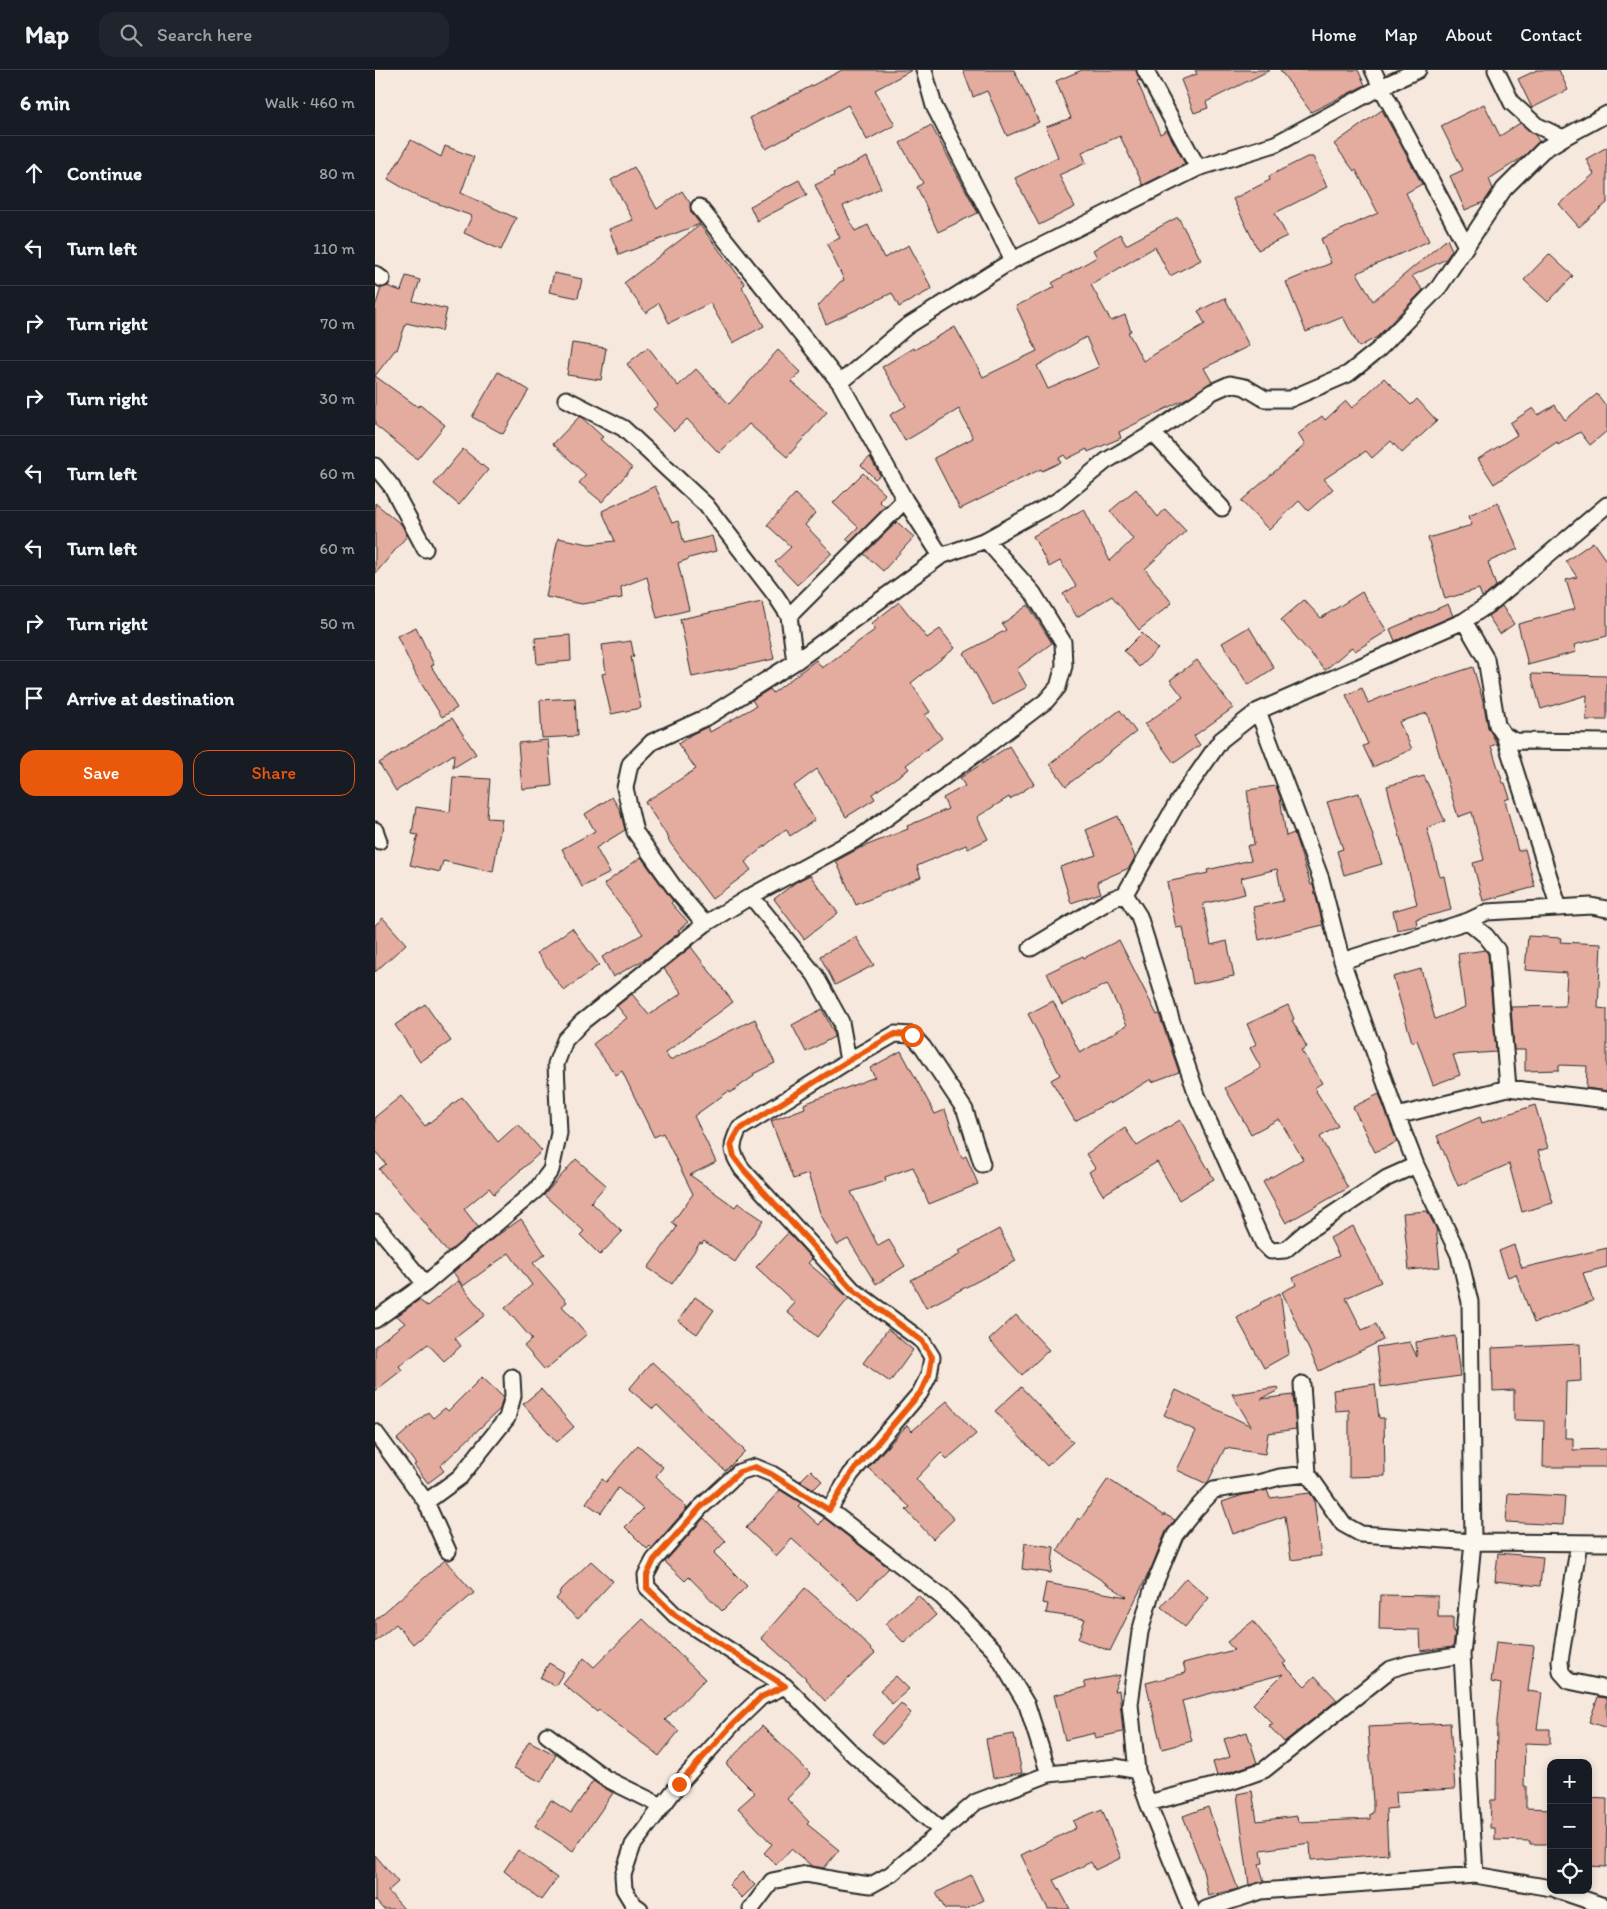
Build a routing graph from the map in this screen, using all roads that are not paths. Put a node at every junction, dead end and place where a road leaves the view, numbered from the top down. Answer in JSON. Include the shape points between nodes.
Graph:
{"nodes":[{"id":1,"x":924,"y":70,"type":"edge"},
{"id":2,"x":1145,"y":70,"type":"edge"},
{"id":3,"x":1373,"y":70,"type":"edge"},
{"id":4,"x":1418,"y":70,"type":"edge"},
{"id":5,"x":1496,"y":70,"type":"edge"},
{"id":6,"x":1381,"y":87,"type":"junction"},
{"id":7,"x":1607,"y":114,"type":"edge"},
{"id":8,"x":1563,"y":138,"type":"junction"},
{"id":9,"x":1198,"y":168,"type":"junction"},
{"id":10,"x":699,"y":207,"type":"dead end"},
{"id":11,"x":1466,"y":246,"type":"junction"},
{"id":12,"x":1013,"y":260,"type":"junction"},
{"id":13,"x":840,"y":383,"type":"junction"},
{"id":14,"x":566,"y":399,"type":"dead end"},
{"id":15,"x":1153,"y":433,"type":"junction"},
{"id":16,"x":375,"y":466,"type":"edge"},
{"id":17,"x":905,"y":500,"type":"junction"},
{"id":18,"x":1607,"y":505,"type":"edge"},
{"id":19,"x":1222,"y":508,"type":"dead end"},
{"id":20,"x":985,"y":540,"type":"junction"},
{"id":21,"x":425,"y":548,"type":"dead end"},
{"id":22,"x":941,"y":556,"type":"junction"},
{"id":23,"x":789,"y":616,"type":"junction"},
{"id":24,"x":1464,"y":621,"type":"junction"},
{"id":25,"x":795,"y":662,"type":"junction"},
{"id":26,"x":1258,"y":711,"type":"junction"},
{"id":27,"x":1504,"y":734,"type":"junction"},
{"id":28,"x":1607,"y":742,"type":"edge"},
{"id":29,"x":1125,"y":894,"type":"junction"},
{"id":30,"x":751,"y":896,"type":"junction"},
{"id":31,"x":1559,"y":908,"type":"junction"},
{"id":32,"x":1607,"y":909,"type":"edge"},
{"id":33,"x":1468,"y":921,"type":"junction"},
{"id":34,"x":705,"y":924,"type":"junction"},
{"id":35,"x":1031,"y":948,"type":"dead end"},
{"id":36,"x":1342,"y":961,"type":"junction"},
{"id":37,"x":848,"y":1061,"type":"junction"},
{"id":38,"x":1508,"y":1088,"type":"junction"},
{"id":39,"x":1607,"y":1100,"type":"edge"},
{"id":40,"x":1397,"y":1116,"type":"junction"},
{"id":41,"x":982,"y":1164,"type":"dead end"},
{"id":42,"x":1416,"y":1165,"type":"junction"},
{"id":43,"x":375,"y":1223,"type":"edge"},
{"id":44,"x":425,"y":1284,"type":"junction"},
{"id":45,"x":375,"y":1320,"type":"edge"},
{"id":46,"x":512,"y":1377,"type":"dead end"},
{"id":47,"x":1302,"y":1384,"type":"dead end"},
{"id":48,"x":375,"y":1432,"type":"edge"},
{"id":49,"x":1308,"y":1474,"type":"junction"},
{"id":50,"x":427,"y":1502,"type":"junction"},
{"id":51,"x":829,"y":1510,"type":"junction"},
{"id":52,"x":1473,"y":1542,"type":"junction"},
{"id":53,"x":1579,"y":1543,"type":"junction"},
{"id":54,"x":1607,"y":1543,"type":"edge"},
{"id":55,"x":448,"y":1551,"type":"dead end"},
{"id":56,"x":1462,"y":1655,"type":"junction"},
{"id":57,"x":785,"y":1686,"type":"junction"},
{"id":58,"x":1607,"y":1690,"type":"edge"},
{"id":59,"x":547,"y":1735,"type":"dead end"},
{"id":60,"x":1137,"y":1771,"type":"junction"},
{"id":61,"x":1049,"y":1774,"type":"junction"},
{"id":62,"x":1148,"y":1803,"type":"junction"},
{"id":63,"x":662,"y":1806,"type":"junction"},
{"id":64,"x":941,"y":1831,"type":"junction"},
{"id":65,"x":1475,"y":1875,"type":"junction"},
{"id":66,"x":1547,"y":1887,"type":"edge"},
{"id":67,"x":1565,"y":1894,"type":"edge"},
{"id":68,"x":1587,"y":1905,"type":"edge"},
{"id":69,"x":1607,"y":1907,"type":"edge"},
{"id":70,"x":640,"y":1909,"type":"edge"},
{"id":71,"x":751,"y":1909,"type":"edge"},
{"id":72,"x":1191,"y":1909,"type":"edge"},
{"id":73,"x":1206,"y":1909,"type":"edge"}],
"edges":[{"from":1,"to":12,"type":"street","via":[[934,106]]},
{"from":2,"to":9,"type":"street"},
{"from":3,"to":6,"type":"street"},
{"from":4,"to":6,"type":"street"},
{"from":5,"to":8,"type":"street","via":[[1512,103],[1536,124]]},
{"from":6,"to":9,"type":"street","via":[[1275,144]]},
{"from":6,"to":11,"type":"street"},
{"from":7,"to":8,"type":"street"},
{"from":8,"to":11,"type":"street","via":[[1543,150],[1504,189]]},
{"from":9,"to":12,"type":"street"},
{"from":10,"to":13,"type":"street"},
{"from":11,"to":15,"type":"street","via":[[1439,287],[1378,350],[1348,374],[1290,399],[1265,399],[1245,387],[1230,384],[1212,392]]},
{"from":12,"to":13,"type":"street","via":[[907,327]]},
{"from":13,"to":17,"type":"street"},
{"from":14,"to":23,"type":"street","via":[[623,428],[706,505]]},
{"from":15,"to":19,"type":"street"},
{"from":15,"to":20,"type":"street","via":[[1106,461],[1057,502]]},
{"from":16,"to":21,"type":"street","via":[[392,488]]},
{"from":17,"to":22,"type":"street"},
{"from":17,"to":23,"type":"street"},
{"from":18,"to":24,"type":"street","via":[[1492,602]]},
{"from":20,"to":22,"type":"street"},
{"from":20,"to":30,"type":"street","via":[[1033,592],[1063,642],[1064,666],[1058,688],[987,746],[860,837]]},
{"from":22,"to":25,"type":"street"},
{"from":23,"to":25,"type":"street"},
{"from":24,"to":26,"type":"street"},
{"from":24,"to":27,"type":"street","via":[[1485,659],[1497,725]]},
{"from":25,"to":34,"type":"street","via":[[709,716],[652,742],[630,764],[625,788],[635,832]]},
{"from":26,"to":29,"type":"street","via":[[1221,740],[1177,803]]},
{"from":26,"to":36,"type":"street","via":[[1321,879]]},
{"from":27,"to":28,"type":"street","via":[[1515,741]]},
{"from":27,"to":31,"type":"street"},
{"from":29,"to":35,"type":"street","via":[[1112,898]]},
{"from":29,"to":42,"type":"street","via":[[1139,916],[1197,1095],[1263,1243],[1271,1251],[1285,1250],[1306,1232],[1387,1178]]},
{"from":30,"to":34,"type":"street"},
{"from":30,"to":37,"type":"street","via":[[815,975],[841,1022]]},
{"from":31,"to":32,"type":"street","via":[[1591,906]]},
{"from":31,"to":33,"type":"street","via":[[1487,912]]},
{"from":33,"to":36,"type":"street"},
{"from":33,"to":38,"type":"street","via":[[1497,950]]},
{"from":34,"to":44,"type":"street","via":[[582,1022],[565,1040],[556,1064],[559,1133],[551,1170],[536,1190]]},
{"from":36,"to":40,"type":"street"},
{"from":37,"to":41,"type":"street","via":[[895,1034],[912,1035],[965,1110]]},
{"from":37,"to":51,"type":"street","via":[[739,1130],[731,1144],[734,1157],[743,1169],[853,1290],[922,1341],[932,1357],[929,1375],[920,1393],[851,1474]]},
{"from":38,"to":39,"type":"street"},
{"from":38,"to":40,"type":"street"},
{"from":40,"to":42,"type":"street"},
{"from":42,"to":52,"type":"street","via":[[1459,1254],[1470,1302]]},
{"from":43,"to":44,"type":"street"},
{"from":44,"to":45,"type":"street"},
{"from":46,"to":50,"type":"street","via":[[513,1396],[507,1418],[460,1477]]},
{"from":47,"to":49,"type":"street"},
{"from":48,"to":50,"type":"street"},
{"from":49,"to":52,"type":"street","via":[[1343,1524],[1361,1534]]},
{"from":49,"to":60,"type":"street","via":[[1213,1490],[1175,1535],[1152,1590],[1134,1669],[1130,1704]]},
{"from":50,"to":55,"type":"street"},
{"from":51,"to":57,"type":"street","via":[[755,1467],[739,1472],[700,1508],[654,1560],[647,1575],[647,1588],[675,1615]]},
{"from":51,"to":61,"type":"street","via":[[942,1597],[995,1651],[1027,1705]]},
{"from":52,"to":53,"type":"street"},
{"from":52,"to":56,"type":"street"},
{"from":53,"to":54,"type":"street"},
{"from":53,"to":58,"type":"street","via":[[1560,1661],[1561,1672],[1569,1681]]},
{"from":56,"to":62,"type":"street","via":[[1391,1669],[1264,1770]]},
{"from":56,"to":65,"type":"street"},
{"from":57,"to":63,"type":"street","via":[[761,1697],[732,1725]]},
{"from":57,"to":64,"type":"street","via":[[853,1754]]},
{"from":59,"to":63,"type":"street","via":[[605,1778]]},
{"from":60,"to":61,"type":"street","via":[[1117,1767]]},
{"from":60,"to":62,"type":"street"},
{"from":61,"to":64,"type":"street","via":[[976,1802]]},
{"from":62,"to":72,"type":"street"},
{"from":63,"to":70,"type":"street","via":[[633,1845],[623,1875],[624,1889]]},
{"from":64,"to":71,"type":"street","via":[[891,1874],[871,1885],[806,1874],[772,1881]]},
{"from":65,"to":66,"type":"street"},
{"from":65,"to":73,"type":"street","via":[[1261,1891]]},
{"from":67,"to":68,"type":"street"},
{"from":68,"to":69,"type":"street"}]}
